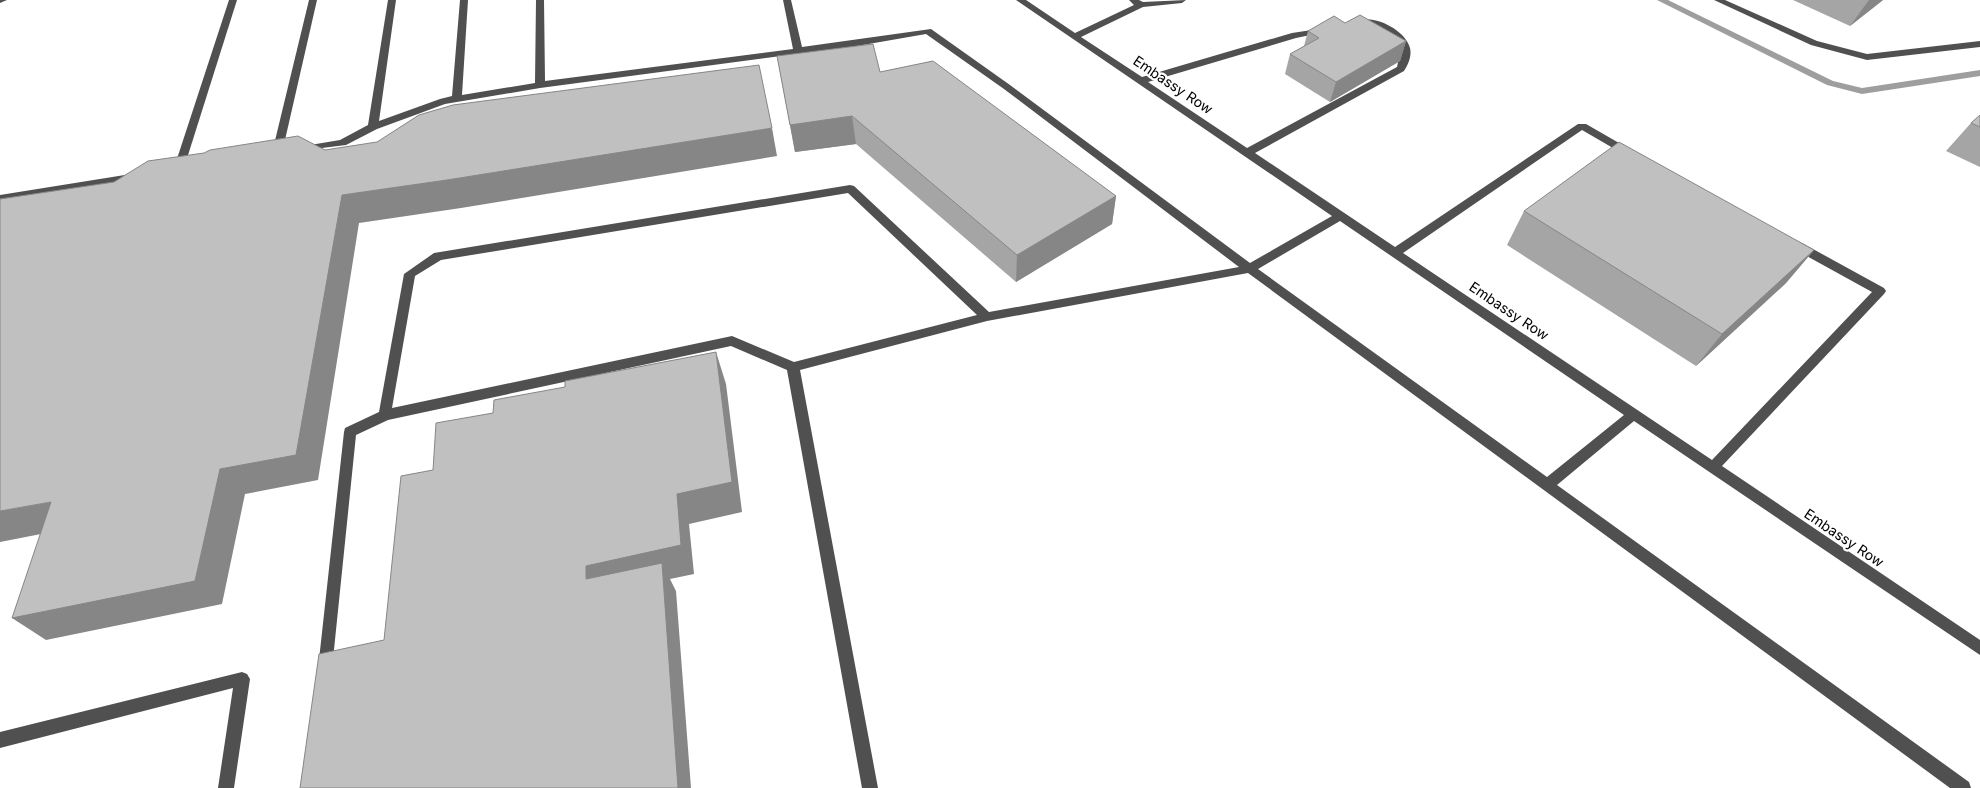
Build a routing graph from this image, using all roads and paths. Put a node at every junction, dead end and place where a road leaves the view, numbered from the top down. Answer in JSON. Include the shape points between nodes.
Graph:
{"nodes":[{"id":1,"x":233,"y":0,"type":"edge"},
{"id":2,"x":313,"y":0,"type":"edge"},
{"id":3,"x":392,"y":0,"type":"edge"},
{"id":4,"x":464,"y":0,"type":"edge"},
{"id":5,"x":540,"y":0,"type":"edge"},
{"id":6,"x":787,"y":0,"type":"edge"},
{"id":7,"x":1020,"y":0,"type":"edge"},
{"id":8,"x":1182,"y":0,"type":"edge"},
{"id":9,"x":1718,"y":0,"type":"edge"},
{"id":10,"x":1137,"y":3,"type":"edge"},
{"id":11,"x":1349,"y":24,"type":"edge"},
{"id":12,"x":1331,"y":28,"type":"edge"},
{"id":13,"x":1074,"y":37,"type":"junction"},
{"id":14,"x":1980,"y":44,"type":"edge"},
{"id":15,"x":798,"y":51,"type":"junction"},
{"id":16,"x":1140,"y":81,"type":"junction"},
{"id":17,"x":540,"y":85,"type":"junction"},
{"id":18,"x":457,"y":98,"type":"junction"},
{"id":19,"x":373,"y":127,"type":"junction"},
{"id":20,"x":1247,"y":153,"type":"junction"},
{"id":21,"x":1639,"y":158,"type":"edge"},
{"id":22,"x":179,"y":170,"type":"edge"},
{"id":23,"x":143,"y":176,"type":"edge"},
{"id":24,"x":0,"y":199,"type":"edge"},
{"id":25,"x":1340,"y":216,"type":"junction"},
{"id":26,"x":1785,"y":239,"type":"edge"},
{"id":27,"x":1395,"y":253,"type":"junction"},
{"id":28,"x":1250,"y":269,"type":"junction"},
{"id":29,"x":987,"y":316,"type":"junction"},
{"id":30,"x":793,"y":367,"type":"junction"},
{"id":31,"x":1634,"y":414,"type":"junction"},
{"id":32,"x":385,"y":415,"type":"junction"},
{"id":33,"x":1713,"y":468,"type":"junction"},
{"id":34,"x":1547,"y":484,"type":"junction"},
{"id":35,"x":1980,"y":648,"type":"edge"},
{"id":36,"x":324,"y":679,"type":"edge"},
{"id":37,"x":0,"y":740,"type":"edge"},
{"id":38,"x":226,"y":788,"type":"edge"},
{"id":39,"x":870,"y":788,"type":"edge"},
{"id":40,"x":1963,"y":788,"type":"edge"}],
"edges":[{"from":1,"to":22,"type":"street"},
{"from":2,"to":19,"type":"street","via":[[281,152],[342,143]]},
{"from":3,"to":19,"type":"street"},
{"from":4,"to":18,"type":"street"},
{"from":5,"to":17,"type":"street"},
{"from":6,"to":15,"type":"street"},
{"from":7,"to":13,"type":"street","name":"Embassy Row"},
{"from":8,"to":10,"type":"street"},
{"from":9,"to":14,"type":"street","via":[[1814,43],[1867,57]]},
{"from":10,"to":13,"type":"street"},
{"from":11,"to":20,"type":"street","via":[[1367,21],[1384,26],[1400,38],[1406,48],[1401,69]]},
{"from":12,"to":16,"type":"street","via":[[1294,35]]},
{"from":13,"to":16,"type":"street","name":"Embassy Row"},
{"from":15,"to":17,"type":"street"},
{"from":15,"to":28,"type":"street","via":[[928,31]]},
{"from":16,"to":20,"type":"street","name":"Embassy Row"},
{"from":17,"to":18,"type":"street"},
{"from":18,"to":19,"type":"street"},
{"from":20,"to":25,"type":"street","name":"Embassy Row"},
{"from":21,"to":27,"type":"street","via":[[1582,126]]},
{"from":23,"to":24,"type":"street"},
{"from":25,"to":27,"type":"street","name":"Embassy Row"},
{"from":25,"to":28,"type":"street"},
{"from":26,"to":33,"type":"street","via":[[1880,291]]},
{"from":27,"to":31,"type":"street","name":"Embassy Row"},
{"from":28,"to":29,"type":"street"},
{"from":28,"to":34,"type":"street"},
{"from":29,"to":30,"type":"street"},
{"from":29,"to":32,"type":"street","via":[[850,189],[438,256],[410,274]]},
{"from":30,"to":32,"type":"street","via":[[732,341]]},
{"from":30,"to":39,"type":"street"},
{"from":31,"to":33,"type":"street","name":"Embassy Row"},
{"from":31,"to":34,"type":"street"},
{"from":32,"to":36,"type":"street","via":[[350,432]]},
{"from":33,"to":35,"type":"street","name":"Embassy Row"},
{"from":34,"to":40,"type":"street"},
{"from":37,"to":38,"type":"street","via":[[242,679]]}]}
